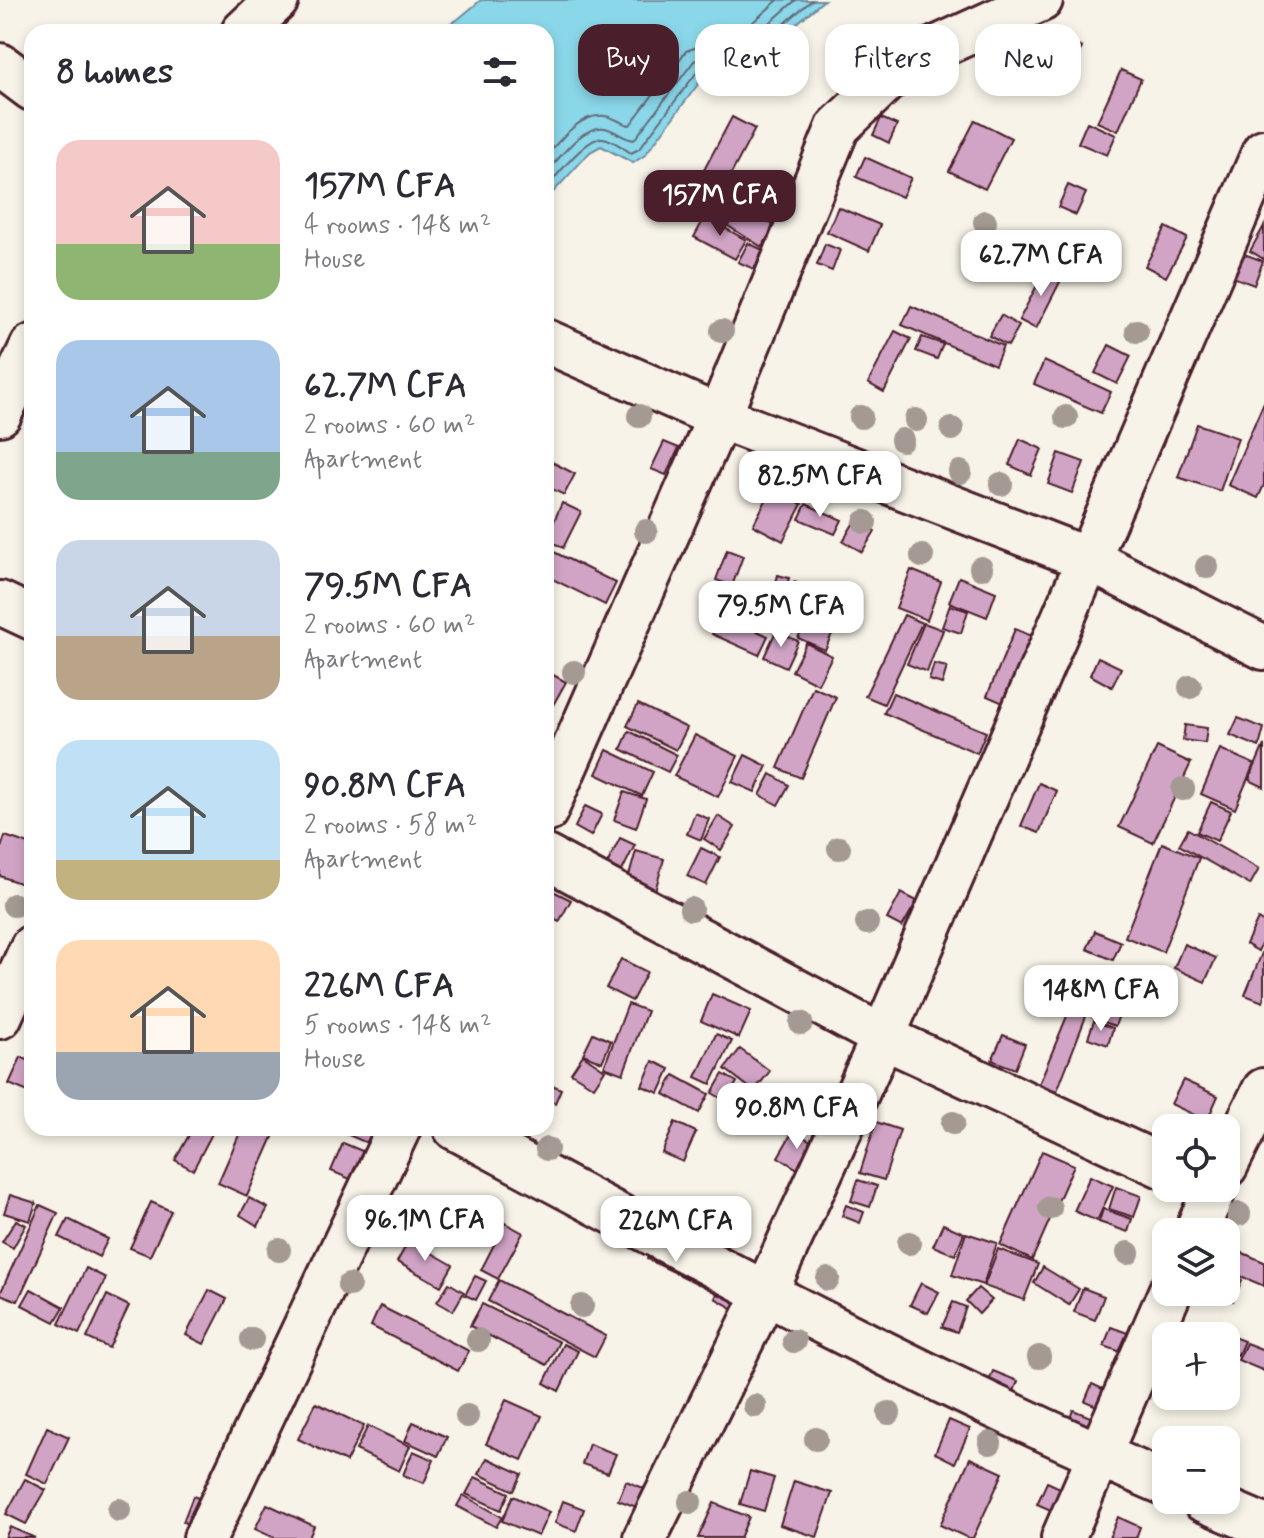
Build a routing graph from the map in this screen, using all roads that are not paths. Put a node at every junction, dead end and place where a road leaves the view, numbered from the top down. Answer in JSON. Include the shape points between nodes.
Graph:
{"nodes":[{"id":1,"x":277,"y":0,"type":"edge"},
{"id":2,"x":1041,"y":0,"type":"edge"},
{"id":3,"x":252,"y":24,"type":"edge"},
{"id":4,"x":0,"y":65,"type":"edge"},
{"id":5,"x":24,"y":83,"type":"edge"},
{"id":6,"x":1264,"y":151,"type":"edge"},
{"id":7,"x":554,"y":345,"type":"edge"},
{"id":8,"x":24,"y":363,"type":"edge"},
{"id":9,"x":0,"y":414,"type":"edge"},
{"id":10,"x":719,"y":417,"type":"junction"},
{"id":11,"x":1090,"y":560,"type":"junction"},
{"id":12,"x":0,"y":603,"type":"edge"},
{"id":13,"x":24,"y":614,"type":"edge"},
{"id":14,"x":1264,"y":648,"type":"edge"},
{"id":15,"x":554,"y":793,"type":"edge"},
{"id":16,"x":554,"y":861,"type":"edge"},
{"id":17,"x":24,"y":964,"type":"edge"},
{"id":18,"x":0,"y":1017,"type":"edge"},
{"id":19,"x":883,"y":1037,"type":"junction"},
{"id":20,"x":1264,"y":1090,"type":"edge"},
{"id":21,"x":395,"y":1136,"type":"edge"},
{"id":22,"x":470,"y":1136,"type":"edge"},
{"id":23,"x":1240,"y":1136,"type":"edge"},
{"id":24,"x":1152,"y":1162,"type":"edge"},
{"id":25,"x":765,"y":1294,"type":"junction"},
{"id":26,"x":1164,"y":1306,"type":"edge"},
{"id":27,"x":1100,"y":1456,"type":"junction"},
{"id":28,"x":1152,"y":1478,"type":"edge"},
{"id":29,"x":1236,"y":1514,"type":"edge"},
{"id":30,"x":1264,"y":1526,"type":"edge"},
{"id":31,"x":205,"y":1538,"type":"edge"},
{"id":32,"x":645,"y":1538,"type":"edge"},
{"id":33,"x":1063,"y":1538,"type":"edge"}],
"edges":[{"from":1,"to":3,"type":"street"},
{"from":2,"to":10,"type":"street","via":[[931,50],[888,79],[838,127]]},
{"from":4,"to":5,"type":"street"},
{"from":6,"to":11,"type":"street"},
{"from":7,"to":10,"type":"street"},
{"from":8,"to":9,"type":"street"},
{"from":10,"to":11,"type":"street"},
{"from":10,"to":15,"type":"street"},
{"from":11,"to":14,"type":"street"},
{"from":11,"to":19,"type":"street"},
{"from":12,"to":13,"type":"street"},
{"from":16,"to":19,"type":"street"},
{"from":17,"to":18,"type":"street"},
{"from":19,"to":24,"type":"street"},
{"from":19,"to":25,"type":"street"},
{"from":20,"to":23,"type":"street"},
{"from":21,"to":31,"type":"street"},
{"from":22,"to":25,"type":"street"},
{"from":25,"to":27,"type":"street"},
{"from":25,"to":32,"type":"street"},
{"from":26,"to":27,"type":"street"},
{"from":27,"to":28,"type":"street"},
{"from":27,"to":33,"type":"street"},
{"from":29,"to":30,"type":"street"}]}
